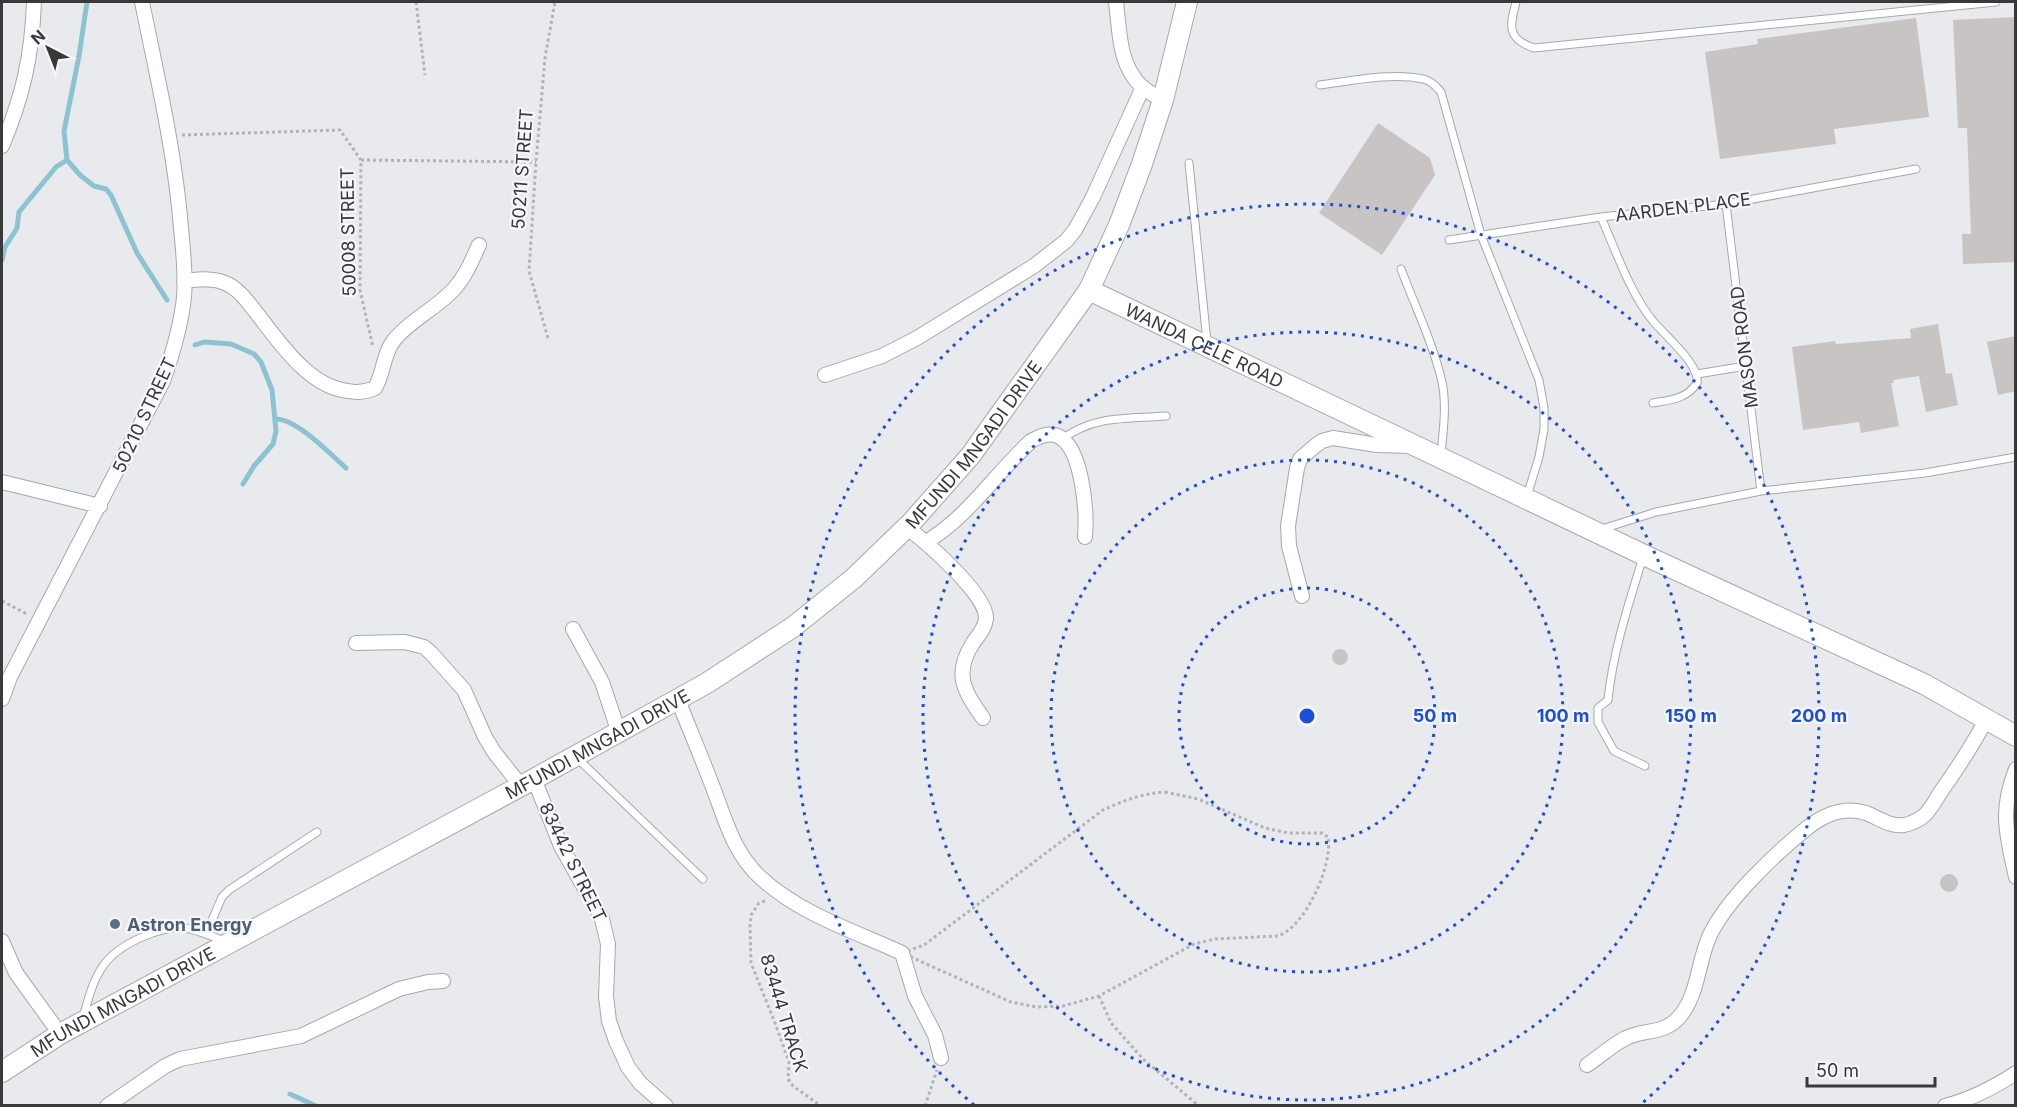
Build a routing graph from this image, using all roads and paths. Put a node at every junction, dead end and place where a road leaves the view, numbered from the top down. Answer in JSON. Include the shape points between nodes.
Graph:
{"nodes":[{"id":1,"x":34,"y":2,"type":"edge"},
{"id":2,"x":141,"y":2,"type":"edge"},
{"id":3,"x":416,"y":2,"type":"edge"},
{"id":4,"x":555,"y":2,"type":"edge"},
{"id":5,"x":1116,"y":2,"type":"edge"},
{"id":6,"x":1187,"y":2,"type":"edge"},
{"id":7,"x":1516,"y":2,"type":"edge"},
{"id":8,"x":1996,"y":2,"type":"edge"},
{"id":9,"x":425,"y":75,"type":"dead end"},
{"id":10,"x":1320,"y":84,"type":"dead end"},
{"id":11,"x":1143,"y":87,"type":"junction"},
{"id":12,"x":1163,"y":100,"type":"junction"},
{"id":13,"x":168,"y":135,"type":"junction"},
{"id":14,"x":2,"y":146,"type":"edge"},
{"id":15,"x":361,"y":160,"type":"junction"},
{"id":16,"x":536,"y":162,"type":"junction"},
{"id":17,"x":1190,"y":163,"type":"dead end"},
{"id":18,"x":1916,"y":169,"type":"dead end"},
{"id":19,"x":1726,"y":204,"type":"junction"},
{"id":20,"x":1601,"y":217,"type":"junction"},
{"id":21,"x":1480,"y":235,"type":"junction"},
{"id":22,"x":1449,"y":240,"type":"dead end"},
{"id":23,"x":479,"y":245,"type":"dead end"},
{"id":24,"x":1401,"y":269,"type":"dead end"},
{"id":25,"x":184,"y":281,"type":"junction"},
{"id":26,"x":1089,"y":290,"type":"junction"},
{"id":27,"x":548,"y":338,"type":"dead end"},
{"id":28,"x":1208,"y":347,"type":"junction"},
{"id":29,"x":375,"y":355,"type":"dead end"},
{"id":30,"x":1746,"y":366,"type":"junction"},
{"id":31,"x":1697,"y":374,"type":"junction"},
{"id":32,"x":825,"y":375,"type":"dead end"},
{"id":33,"x":1653,"y":404,"type":"dead end"},
{"id":34,"x":1166,"y":416,"type":"dead end"},
{"id":35,"x":1062,"y":439,"type":"junction"},
{"id":36,"x":1416,"y":446,"type":"junction"},
{"id":37,"x":2016,"y":457,"type":"edge"},
{"id":38,"x":1441,"y":458,"type":"junction"},
{"id":39,"x":2,"y":482,"type":"edge"},
{"id":40,"x":1761,"y":491,"type":"junction"},
{"id":41,"x":1526,"y":498,"type":"junction"},
{"id":42,"x":100,"y":506,"type":"junction"},
{"id":43,"x":906,"y":527,"type":"junction"},
{"id":44,"x":1596,"y":531,"type":"junction"},
{"id":45,"x":1085,"y":537,"type":"dead end"},
{"id":46,"x":926,"y":542,"type":"junction"},
{"id":47,"x":1644,"y":555,"type":"junction"},
{"id":48,"x":1302,"y":596,"type":"dead end"},
{"id":49,"x":2,"y":602,"type":"edge"},
{"id":50,"x":40,"y":620,"type":"junction"},
{"id":51,"x":573,"y":629,"type":"dead end"},
{"id":52,"x":356,"y":643,"type":"dead end"},
{"id":53,"x":2,"y":699,"type":"edge"},
{"id":54,"x":678,"y":700,"type":"junction"},
{"id":55,"x":983,"y":718,"type":"dead end"},
{"id":56,"x":1986,"y":720,"type":"junction"},
{"id":57,"x":618,"y":733,"type":"junction"},
{"id":58,"x":2016,"y":736,"type":"edge"},
{"id":59,"x":576,"y":757,"type":"junction"},
{"id":60,"x":1646,"y":766,"type":"dead end"},
{"id":61,"x":2016,"y":769,"type":"edge"},
{"id":62,"x":528,"y":783,"type":"junction"},
{"id":63,"x":317,"y":832,"type":"dead end"},
{"id":64,"x":2016,"y":878,"type":"edge"},
{"id":65,"x":703,"y":879,"type":"dead end"},
{"id":66,"x":779,"y":892,"type":"junction"},
{"id":67,"x":206,"y":934,"type":"junction"},
{"id":68,"x":2,"y":941,"type":"edge"},
{"id":69,"x":230,"y":943,"type":"junction"},
{"id":70,"x":902,"y":953,"type":"junction"},
{"id":71,"x":443,"y":981,"type":"dead end"},
{"id":72,"x":1098,"y":996,"type":"junction"},
{"id":73,"x":81,"y":1023,"type":"junction"},
{"id":74,"x":60,"y":1034,"type":"junction"},
{"id":75,"x":941,"y":1058,"type":"joint"},
{"id":76,"x":1587,"y":1065,"type":"dead end"},
{"id":77,"x":2,"y":1072,"type":"edge"},
{"id":78,"x":2016,"y":1073,"type":"edge"},
{"id":79,"x":107,"y":1106,"type":"edge"},
{"id":80,"x":666,"y":1106,"type":"edge"},
{"id":81,"x":821,"y":1106,"type":"edge"},
{"id":82,"x":925,"y":1106,"type":"edge"},
{"id":83,"x":1199,"y":1106,"type":"edge"},
{"id":84,"x":1945,"y":1106,"type":"edge"}],
"edges":[{"from":1,"to":14,"type":"street","via":[[28,70]]},
{"from":2,"to":13,"type":"street","name":"50210 STREET"},
{"from":3,"to":9,"type":"path"},
{"from":4,"to":16,"type":"path","name":"50211 STREET","via":[[545,58]]},
{"from":5,"to":11,"type":"street","via":[[1122,54]]},
{"from":6,"to":12,"type":"street"},
{"from":7,"to":8,"type":"lane","via":[[1511,30],[1520,42],[1534,48]]},
{"from":10,"to":21,"type":"lane","via":[[1389,77],[1425,79],[1437,87]]},
{"from":11,"to":12,"type":"street"},
{"from":11,"to":32,"type":"street","via":[[1093,197],[1066,242],[918,338],[882,356]]},
{"from":12,"to":26,"type":"street","via":[[1119,225]]},
{"from":13,"to":15,"type":"path","name":"50008 STREET","via":[[339,130]]},
{"from":13,"to":25,"type":"street","name":"50210 STREET","via":[[179,200]]},
{"from":15,"to":16,"type":"path"},
{"from":15,"to":29,"type":"path","name":"50008 STREET","via":[[360,290]]},
{"from":16,"to":27,"type":"path","name":"50211 STREET","via":[[529,271]]},
{"from":17,"to":28,"type":"lane"},
{"from":18,"to":19,"type":"lane","name":"AARDEN PLACE"},
{"from":19,"to":20,"type":"lane","name":"AARDEN PLACE"},
{"from":19,"to":30,"type":"lane","name":"MASON ROAD"},
{"from":20,"to":21,"type":"lane","name":"AARDEN PLACE"},
{"from":20,"to":31,"type":"lane","via":[[1646,312]]},
{"from":21,"to":22,"type":"lane","name":"AARDEN PLACE"},
{"from":21,"to":41,"type":"lane","via":[[1539,380],[1544,408],[1544,429]]},
{"from":23,"to":25,"type":"street","via":[[463,279],[418,317],[387,351],[375,388],[360,392],[337,390],[310,374],[283,348],[234,288],[216,280]]},
{"from":24,"to":38,"type":"lane","via":[[1442,383]]},
{"from":25,"to":42,"type":"street","name":"50210 STREET","via":[[177,344],[164,381]]},
{"from":26,"to":28,"type":"street","name":"WANDA CELE ROAD"},
{"from":26,"to":43,"type":"street","name":"MFUNDI MNGADI DRIVE","via":[[971,454]]},
{"from":28,"to":36,"type":"street","name":"WANDA CELE ROAD"},
{"from":30,"to":31,"type":"lane"},
{"from":30,"to":40,"type":"lane","name":"MASON ROAD"},
{"from":31,"to":33,"type":"lane","via":[[1697,383],[1687,394]]},
{"from":34,"to":35,"type":"lane","via":[[1102,421]]},
{"from":35,"to":45,"type":"street","via":[[1080,475]]},
{"from":35,"to":46,"type":"street","via":[[1043,435],[1031,441],[969,507]]},
{"from":36,"to":38,"type":"street","name":"WANDA CELE ROAD"},
{"from":36,"to":48,"type":"street","via":[[1333,438],[1322,441],[1300,459],[1288,526]]},
{"from":37,"to":40,"type":"lane","via":[[1925,473]]},
{"from":38,"to":41,"type":"street","name":"WANDA CELE ROAD"},
{"from":39,"to":42,"type":"street"},
{"from":40,"to":44,"type":"lane","via":[[1656,512]]},
{"from":41,"to":44,"type":"street","name":"WANDA CELE ROAD"},
{"from":42,"to":50,"type":"street","name":"50210 STREET"},
{"from":43,"to":46,"type":"street"},
{"from":43,"to":54,"type":"street","name":"MFUNDI MNGADI DRIVE","via":[[854,578],[793,627]]},
{"from":44,"to":47,"type":"street","name":"WANDA CELE ROAD"},
{"from":46,"to":55,"type":"street","via":[[976,596],[985,612],[986,620],[968,651],[962,671],[968,696]]},
{"from":47,"to":56,"type":"street","name":"WANDA CELE ROAD","via":[[1924,684]]},
{"from":47,"to":60,"type":"lane","via":[[1610,676],[1608,700],[1598,708],[1598,722],[1614,751]]},
{"from":49,"to":50,"type":"path"},
{"from":50,"to":53,"type":"street","name":"50210 STREET"},
{"from":51,"to":57,"type":"street","via":[[602,682]]},
{"from":52,"to":62,"type":"street","name":"83442 STREET","via":[[405,642],[424,647],[464,690],[494,752]]},
{"from":54,"to":57,"type":"street","name":"MFUNDI MNGADI DRIVE"},
{"from":54,"to":66,"type":"street","via":[[728,831],[743,858]]},
{"from":56,"to":58,"type":"street","name":"WANDA CELE ROAD"},
{"from":56,"to":76,"type":"street","via":[[1923,817],[1896,825],[1866,813],[1835,811],[1807,828],[1722,913],[1702,955],[1694,992],[1671,1026],[1624,1039]]},
{"from":57,"to":59,"type":"street","name":"MFUNDI MNGADI DRIVE"},
{"from":59,"to":62,"type":"street","name":"MFUNDI MNGADI DRIVE"},
{"from":59,"to":65,"type":"lane"},
{"from":61,"to":64,"type":"street","via":[[2008,788],[2005,812]]},
{"from":62,"to":69,"type":"street","name":"MFUNDI MNGADI DRIVE"},
{"from":62,"to":80,"type":"street","name":"83442 STREET","via":[[602,919],[608,944],[606,996],[616,1041],[640,1083]]},
{"from":63,"to":67,"type":"lane","via":[[228,890]]},
{"from":66,"to":70,"type":"street","via":[[834,924]]},
{"from":66,"to":81,"type":"path","name":"83444 TRACK","via":[[759,903],[752,915],[751,963],[789,1062],[789,1079]]},
{"from":67,"to":69,"type":"lane"},
{"from":67,"to":73,"type":"lane","via":[[189,929],[161,930],[113,955],[94,980]]},
{"from":68,"to":74,"type":"street","via":[[16,973]]},
{"from":69,"to":73,"type":"street","name":"MFUNDI MNGADI DRIVE"},
{"from":70,"to":72,"type":"path","via":[[1011,1002],[1063,1006]]},
{"from":70,"to":72,"type":"path","via":[[924,945],[1103,810],[1152,792],[1198,799],[1265,828],[1329,837],[1322,879],[1302,916],[1285,933],[1194,944]]},
{"from":70,"to":75,"type":"street"},
{"from":71,"to":79,"type":"street","via":[[399,989],[301,1036],[180,1059]]},
{"from":72,"to":83,"type":"path","via":[[1112,1023],[1143,1059]]},
{"from":73,"to":74,"type":"street","name":"MFUNDI MNGADI DRIVE"},
{"from":74,"to":77,"type":"street","name":"MFUNDI MNGADI DRIVE"},
{"from":75,"to":82,"type":"path"},
{"from":78,"to":84,"type":"street","via":[[1991,1090]]}]}
